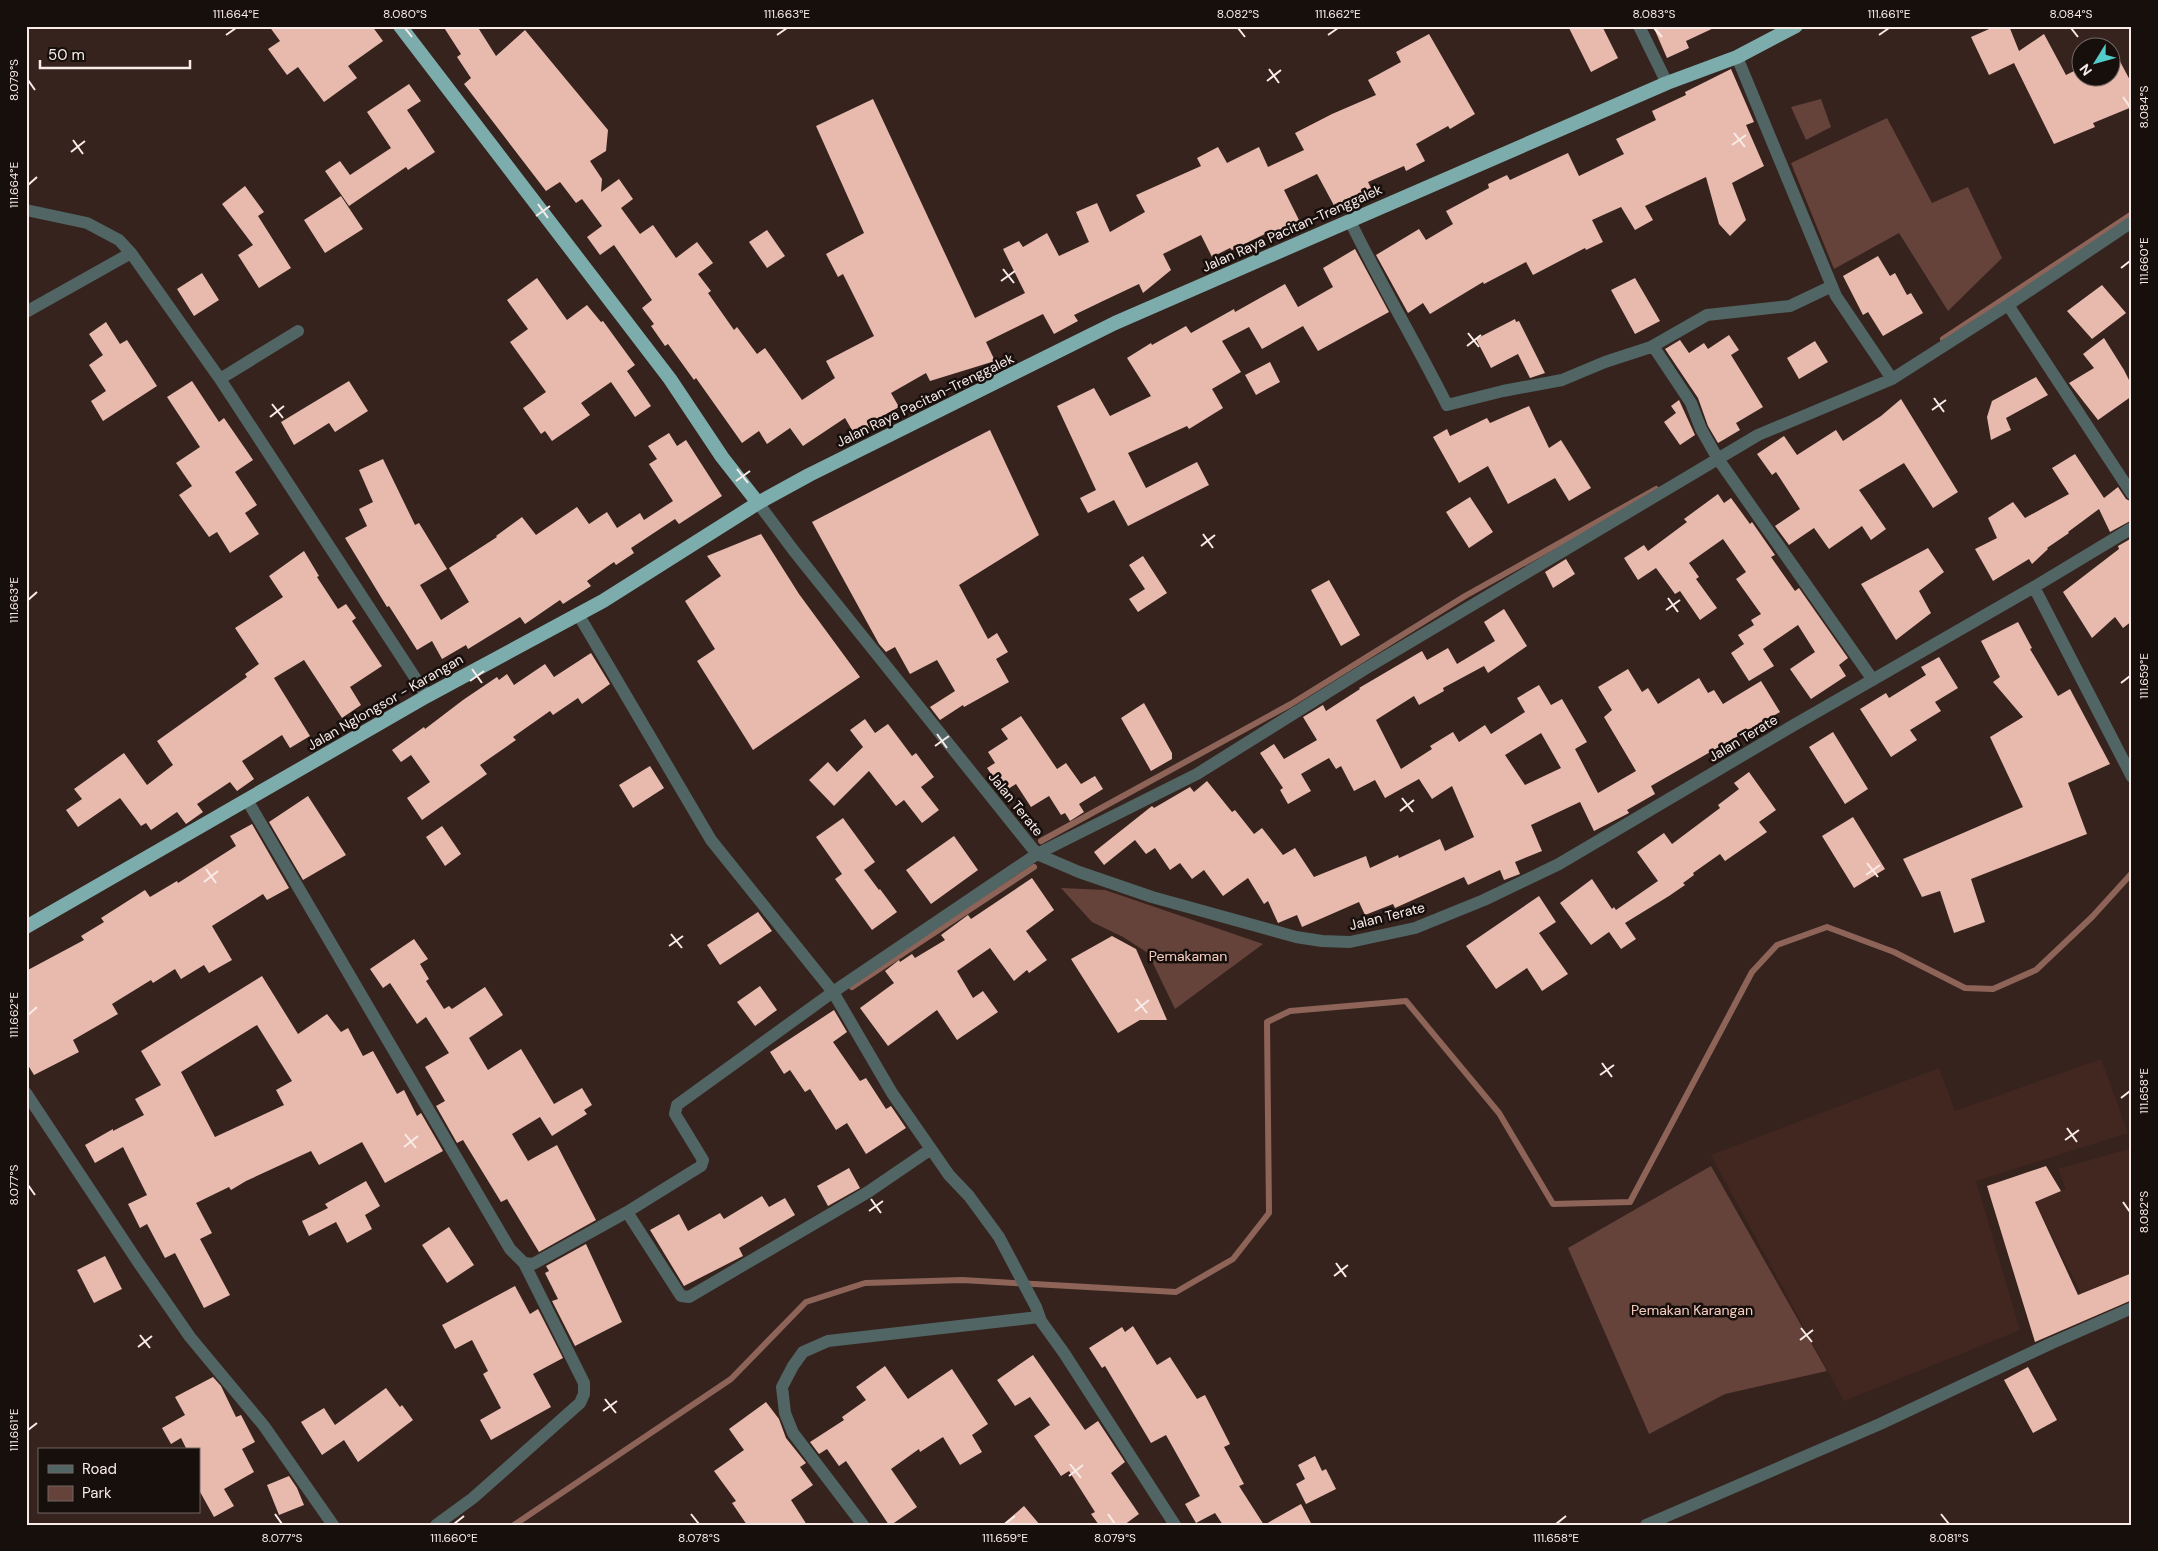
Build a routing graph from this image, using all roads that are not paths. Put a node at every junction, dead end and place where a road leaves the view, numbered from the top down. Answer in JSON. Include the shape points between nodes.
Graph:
{"nodes":[{"id":1,"x":400,"y":26,"type":"edge"},
{"id":2,"x":1638,"y":26,"type":"edge"},
{"id":3,"x":1796,"y":26,"type":"edge"},
{"id":4,"x":1737,"y":57,"type":"junction"},
{"id":5,"x":1667,"y":83,"type":"junction"},
{"id":6,"x":26,"y":210,"type":"edge"},
{"id":7,"x":1350,"y":221,"type":"junction"},
{"id":8,"x":2132,"y":222,"type":"edge"},
{"id":9,"x":131,"y":253,"type":"junction"},
{"id":10,"x":1832,"y":286,"type":"junction"},
{"id":11,"x":2008,"y":305,"type":"junction"},
{"id":12,"x":26,"y":312,"type":"edge"},
{"id":13,"x":298,"y":331,"type":"dead end"},
{"id":14,"x":1653,"y":346,"type":"junction"},
{"id":15,"x":220,"y":379,"type":"junction"},
{"id":16,"x":1892,"y":379,"type":"junction"},
{"id":17,"x":1715,"y":455,"type":"junction"},
{"id":18,"x":2132,"y":494,"type":"edge"},
{"id":19,"x":758,"y":503,"type":"junction"},
{"id":20,"x":2132,"y":528,"type":"edge"},
{"id":21,"x":2034,"y":587,"type":"junction"},
{"id":22,"x":578,"y":614,"type":"junction"},
{"id":23,"x":1873,"y":680,"type":"junction"},
{"id":24,"x":427,"y":696,"type":"junction"},
{"id":25,"x":2132,"y":777,"type":"edge"},
{"id":26,"x":247,"y":800,"type":"junction"},
{"id":27,"x":1037,"y":854,"type":"junction"},
{"id":28,"x":26,"y":927,"type":"edge"},
{"id":29,"x":833,"y":992,"type":"junction"},
{"id":30,"x":26,"y":1092,"type":"edge"},
{"id":31,"x":931,"y":1150,"type":"junction"},
{"id":32,"x":627,"y":1212,"type":"junction"},
{"id":33,"x":524,"y":1264,"type":"junction"},
{"id":34,"x":2132,"y":1308,"type":"edge"},
{"id":35,"x":1037,"y":1312,"type":"junction"},
{"id":36,"x":333,"y":1525,"type":"edge"},
{"id":37,"x":436,"y":1525,"type":"edge"},
{"id":38,"x":863,"y":1525,"type":"edge"},
{"id":39,"x":1175,"y":1525,"type":"edge"},
{"id":40,"x":1646,"y":1525,"type":"edge"}],
"edges":[{"from":1,"to":19,"type":"highway","via":[[670,379],[722,457]]},
{"from":2,"to":5,"type":"street"},
{"from":3,"to":4,"type":"highway","name":"Jalan Raya Pacitan-Trenggalek"},
{"from":4,"to":5,"type":"highway","name":"Jalan Raya Pacitan-Trenggalek"},
{"from":4,"to":10,"type":"street"},
{"from":5,"to":7,"type":"highway","name":"Jalan Raya Pacitan-Trenggalek"},
{"from":6,"to":9,"type":"street","via":[[87,223],[119,240]]},
{"from":7,"to":14,"type":"street","via":[[1447,405],[1562,380]]},
{"from":7,"to":19,"type":"highway","name":"Jalan Raya Pacitan-Trenggalek","via":[[1115,323]]},
{"from":8,"to":11,"type":"street"},
{"from":9,"to":12,"type":"street"},
{"from":9,"to":15,"type":"street"},
{"from":10,"to":14,"type":"street","via":[[1790,306],[1708,315]]},
{"from":10,"to":16,"type":"street","via":[[1848,316]]},
{"from":11,"to":16,"type":"street"},
{"from":11,"to":18,"type":"street"},
{"from":13,"to":15,"type":"street"},
{"from":14,"to":17,"type":"street","via":[[1691,403]]},
{"from":15,"to":24,"type":"street"},
{"from":16,"to":17,"type":"street"},
{"from":17,"to":23,"type":"street"},
{"from":17,"to":27,"type":"street","via":[[1197,774]]},
{"from":19,"to":22,"type":"highway","name":"Jalan Nglongsor - Karangan"},
{"from":19,"to":27,"type":"street","name":"Jalan Terate"},
{"from":20,"to":21,"type":"street","name":"Jalan Terate"},
{"from":21,"to":23,"type":"street","name":"Jalan Terate"},
{"from":21,"to":25,"type":"street"},
{"from":22,"to":24,"type":"highway","name":"Jalan Nglongsor - Karangan"},
{"from":22,"to":29,"type":"street","via":[[711,840]]},
{"from":23,"to":27,"type":"street","name":"Jalan Terate","via":[[1559,864],[1415,928],[1350,942],[1322,942],[1296,937],[1152,897]]},
{"from":24,"to":26,"type":"highway","name":"Jalan Nglongsor - Karangan"},
{"from":26,"to":28,"type":"highway","name":"Jalan Nglongsor - Karangan"},
{"from":26,"to":33,"type":"street","via":[[510,1249]]},
{"from":27,"to":29,"type":"street"},
{"from":29,"to":31,"type":"street","via":[[892,1093]]},
{"from":29,"to":32,"type":"street","via":[[677,1105],[675,1114],[703,1160],[701,1166]]},
{"from":30,"to":36,"type":"street","via":[[190,1337],[264,1426]]},
{"from":31,"to":32,"type":"street","via":[[868,1192],[689,1297],[681,1296]]},
{"from":31,"to":35,"type":"street","via":[[1003,1243]]},
{"from":32,"to":33,"type":"street","via":[[542,1261]]},
{"from":33,"to":37,"type":"street","via":[[584,1383],[584,1394],[580,1403],[473,1498]]},
{"from":34,"to":40,"type":"street","via":[[1880,1424]]},
{"from":35,"to":38,"type":"street","via":[[828,1341],[803,1352],[782,1387],[785,1413],[793,1433]]},
{"from":35,"to":39,"type":"street"}]}
